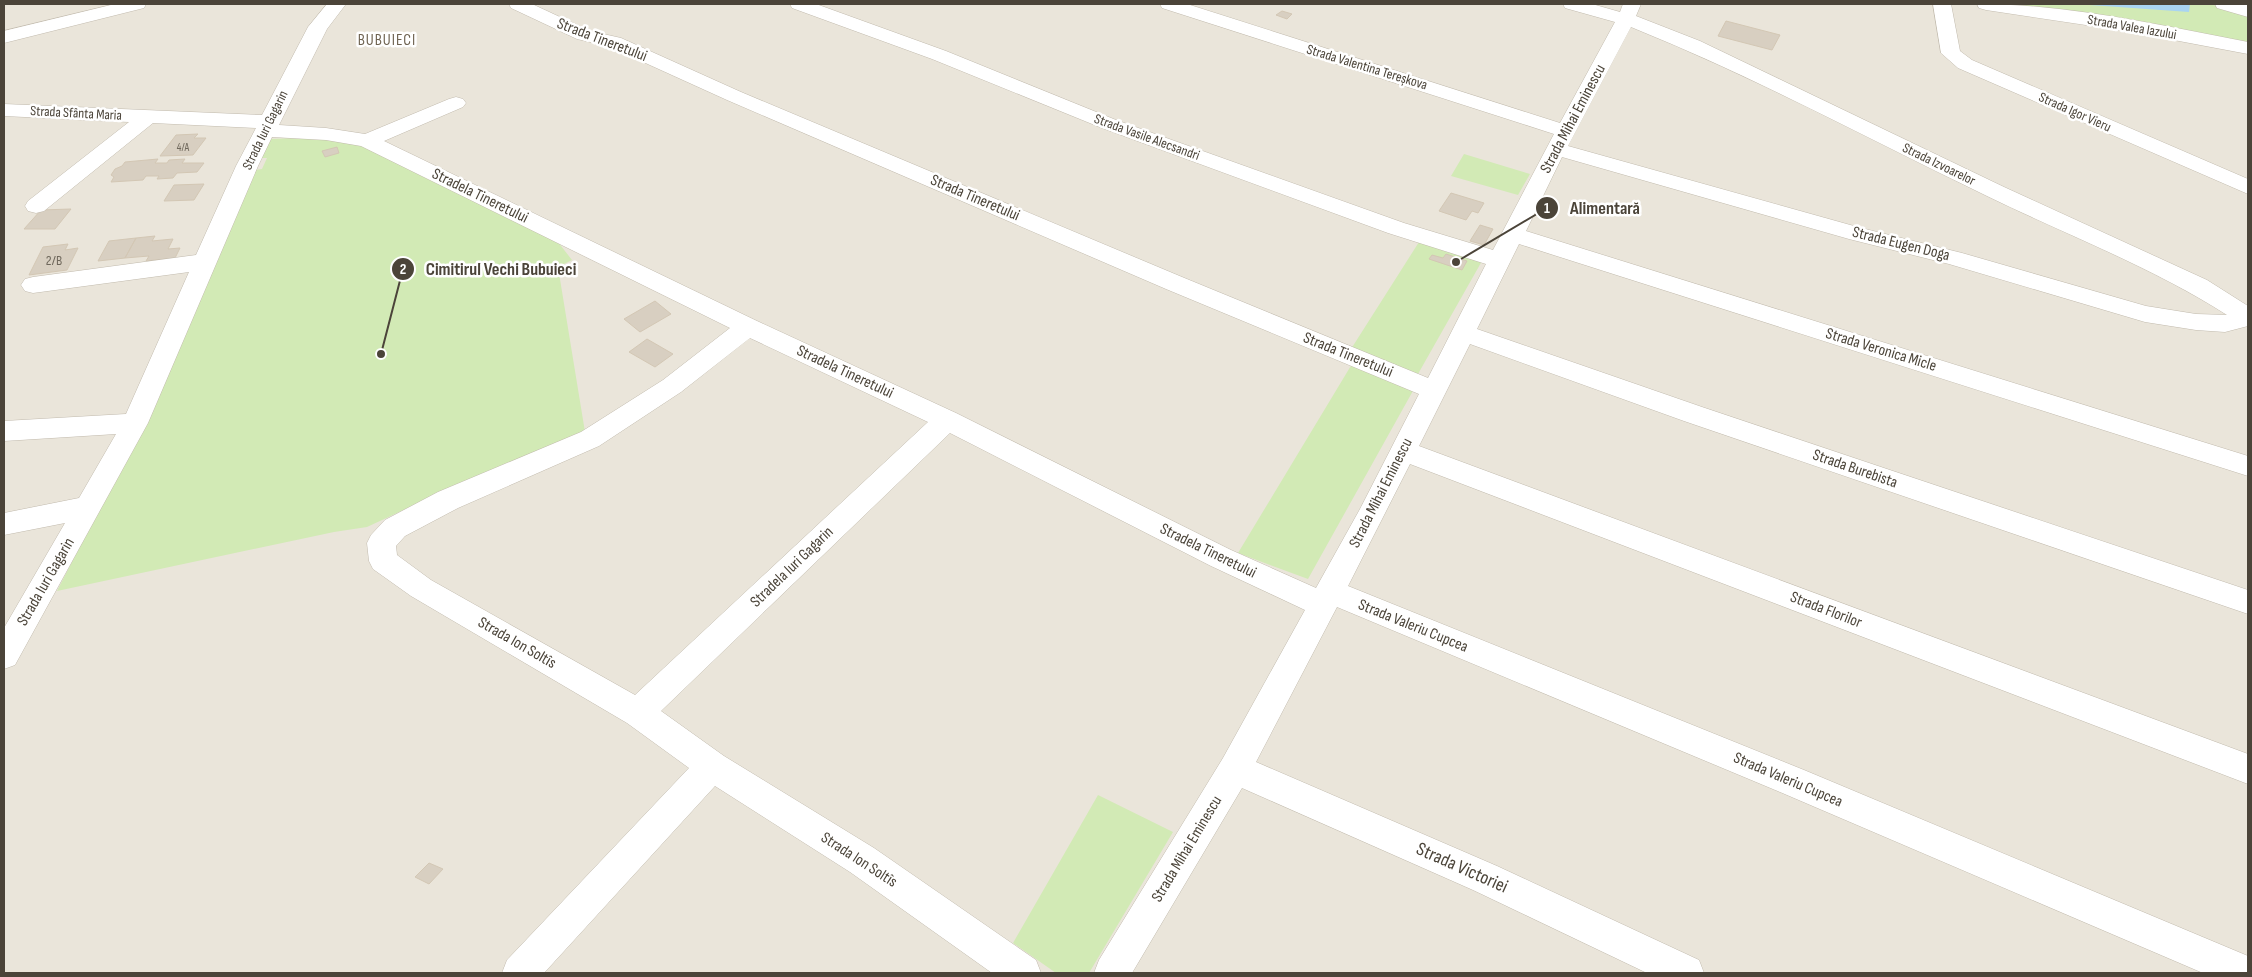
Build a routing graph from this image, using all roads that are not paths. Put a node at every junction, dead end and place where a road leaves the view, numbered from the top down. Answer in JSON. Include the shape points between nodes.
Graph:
{"nodes":[{"id":1,"x":137,"y":4,"type":"edge"},
{"id":2,"x":337,"y":4,"type":"edge"},
{"id":3,"x":518,"y":4,"type":"edge"},
{"id":4,"x":799,"y":4,"type":"edge"},
{"id":5,"x":1169,"y":4,"type":"edge"},
{"id":6,"x":1572,"y":4,"type":"edge"},
{"id":7,"x":1942,"y":4,"type":"edge"},
{"id":8,"x":1986,"y":4,"type":"edge"},
{"id":9,"x":2224,"y":4,"type":"edge"},
{"id":10,"x":2248,"y":11,"type":"edge"},
{"id":11,"x":1629,"y":12,"type":"edge"},
{"id":12,"x":4,"y":38,"type":"edge"},
{"id":13,"x":2248,"y":48,"type":"edge"},
{"id":14,"x":456,"y":103,"type":"dead end"},
{"id":15,"x":4,"y":110,"type":"edge"},
{"id":16,"x":148,"y":117,"type":"junction"},
{"id":17,"x":267,"y":126,"type":"junction"},
{"id":18,"x":1560,"y":140,"type":"junction"},
{"id":19,"x":367,"y":141,"type":"junction"},
{"id":20,"x":2248,"y":188,"type":"edge"},
{"id":21,"x":36,"y":206,"type":"dead end"},
{"id":22,"x":1514,"y":235,"type":"junction"},
{"id":23,"x":1500,"y":260,"type":"junction"},
{"id":24,"x":204,"y":262,"type":"junction"},
{"id":25,"x":33,"y":285,"type":"dead end"},
{"id":26,"x":2248,"y":317,"type":"edge"},
{"id":27,"x":748,"y":327,"type":"junction"},
{"id":28,"x":1464,"y":333,"type":"junction"},
{"id":29,"x":1433,"y":390,"type":"junction"},
{"id":30,"x":947,"y":420,"type":"junction"},
{"id":31,"x":135,"y":423,"type":"junction"},
{"id":32,"x":4,"y":430,"type":"edge"},
{"id":33,"x":1403,"y":451,"type":"junction"},
{"id":34,"x":2248,"y":466,"type":"edge"},
{"id":35,"x":88,"y":507,"type":"junction"},
{"id":36,"x":4,"y":524,"type":"edge"},
{"id":37,"x":1325,"y":597,"type":"junction"},
{"id":38,"x":2248,"y":602,"type":"edge"},
{"id":39,"x":4,"y":656,"type":"edge"},
{"id":40,"x":638,"y":713,"type":"junction"},
{"id":41,"x":712,"y":766,"type":"junction"},
{"id":42,"x":1235,"y":769,"type":"junction"},
{"id":43,"x":2248,"y":769,"type":"edge"},
{"id":44,"x":520,"y":973,"type":"edge"},
{"id":45,"x":1023,"y":973,"type":"edge"},
{"id":46,"x":1112,"y":973,"type":"edge"},
{"id":47,"x":1686,"y":973,"type":"edge"},
{"id":48,"x":2245,"y":973,"type":"edge"}],
"edges":[{"from":1,"to":12,"type":"street"},
{"from":2,"to":17,"type":"street","name":"Strada Iuri Gagarin","via":[[318,27]]},
{"from":3,"to":29,"type":"street","name":"Strada Tineretului","via":[[584,35],[614,42],[1174,283]]},
{"from":4,"to":23,"type":"street","name":"Strada Vasile Alecsandri","via":[[939,55],[1137,134],[1396,228]]},
{"from":5,"to":18,"type":"street","name":"Strada Valentina Tereșkova"},
{"from":6,"to":11,"type":"street","name":"Strada Izvoarelor"},
{"from":7,"to":20,"type":"street","name":"Strada Igor Vieru","via":[[1951,53],[1966,64]]},
{"from":8,"to":13,"type":"street","name":"Strada Valea Iazului"},
{"from":9,"to":10,"type":"street"},
{"from":11,"to":18,"type":"street","name":"Strada Mihai Eminescu"},
{"from":11,"to":26,"type":"street","name":"Strada Izvoarelor","via":[[1996,192],[2199,286]]},
{"from":14,"to":19,"type":"street"},
{"from":15,"to":16,"type":"street","name":"Strada Sfânta Maria"},
{"from":16,"to":17,"type":"street","name":"Strada Sfânta Maria"},
{"from":16,"to":21,"type":"street","name":"Strada Sfânta Maria"},
{"from":17,"to":19,"type":"street","name":"Stradela Tineretului"},
{"from":17,"to":24,"type":"street","name":"Strada Iuri Gagarin"},
{"from":18,"to":22,"type":"street","name":"Strada Mihai Eminescu"},
{"from":18,"to":26,"type":"street","name":"Strada Eugen Doga","via":[[1857,234],[1954,258],[2145,314],[2225,324]]},
{"from":19,"to":27,"type":"street","name":"Stradela Tineretului"},
{"from":22,"to":23,"type":"street","name":"Strada Mihai Eminescu"},
{"from":22,"to":34,"type":"street","name":"Strada Veronica Micle"},
{"from":23,"to":28,"type":"street","name":"Strada Mihai Eminescu"},
{"from":24,"to":25,"type":"street"},
{"from":24,"to":31,"type":"street","name":"Strada Iuri Gagarin"},
{"from":27,"to":30,"type":"street","name":"Stradela Tineretului"},
{"from":27,"to":40,"type":"street","name":"Strada Ion Soltîs","via":[[672,386],[590,439],[448,500],[395,528],[381,543],[383,561],[421,588]]},
{"from":28,"to":29,"type":"street","name":"Strada Mihai Eminescu"},
{"from":28,"to":38,"type":"street","name":"Strada Burebista"},
{"from":29,"to":33,"type":"street","name":"Strada Mihai Eminescu"},
{"from":30,"to":37,"type":"street","name":"Stradela Tineretului","via":[[1221,558]]},
{"from":30,"to":40,"type":"street","name":"Stradela Iuri Gagarin"},
{"from":31,"to":32,"type":"street"},
{"from":31,"to":35,"type":"street","name":"Strada Iuri Gagarin"},
{"from":33,"to":37,"type":"street","name":"Strada Mihai Eminescu"},
{"from":33,"to":43,"type":"street","name":"Strada Florilor"},
{"from":35,"to":36,"type":"street","name":"Strada Iuri Gagarin"},
{"from":35,"to":39,"type":"street","name":"Strada Iuri Gagarin"},
{"from":37,"to":42,"type":"street","name":"Strada Mihai Eminescu"},
{"from":37,"to":48,"type":"street","name":"Strada Valeriu Cupcea","via":[[1792,781]]},
{"from":40,"to":41,"type":"street","name":"Strada Ion Soltîs"},
{"from":41,"to":44,"type":"street"},
{"from":41,"to":45,"type":"street","name":"Strada Ion Soltîs","via":[[862,860]]},
{"from":42,"to":46,"type":"street","name":"Strada Mihai Eminescu"},
{"from":42,"to":47,"type":"street","name":"Strada Victoriei","via":[[1485,878]]}]}
